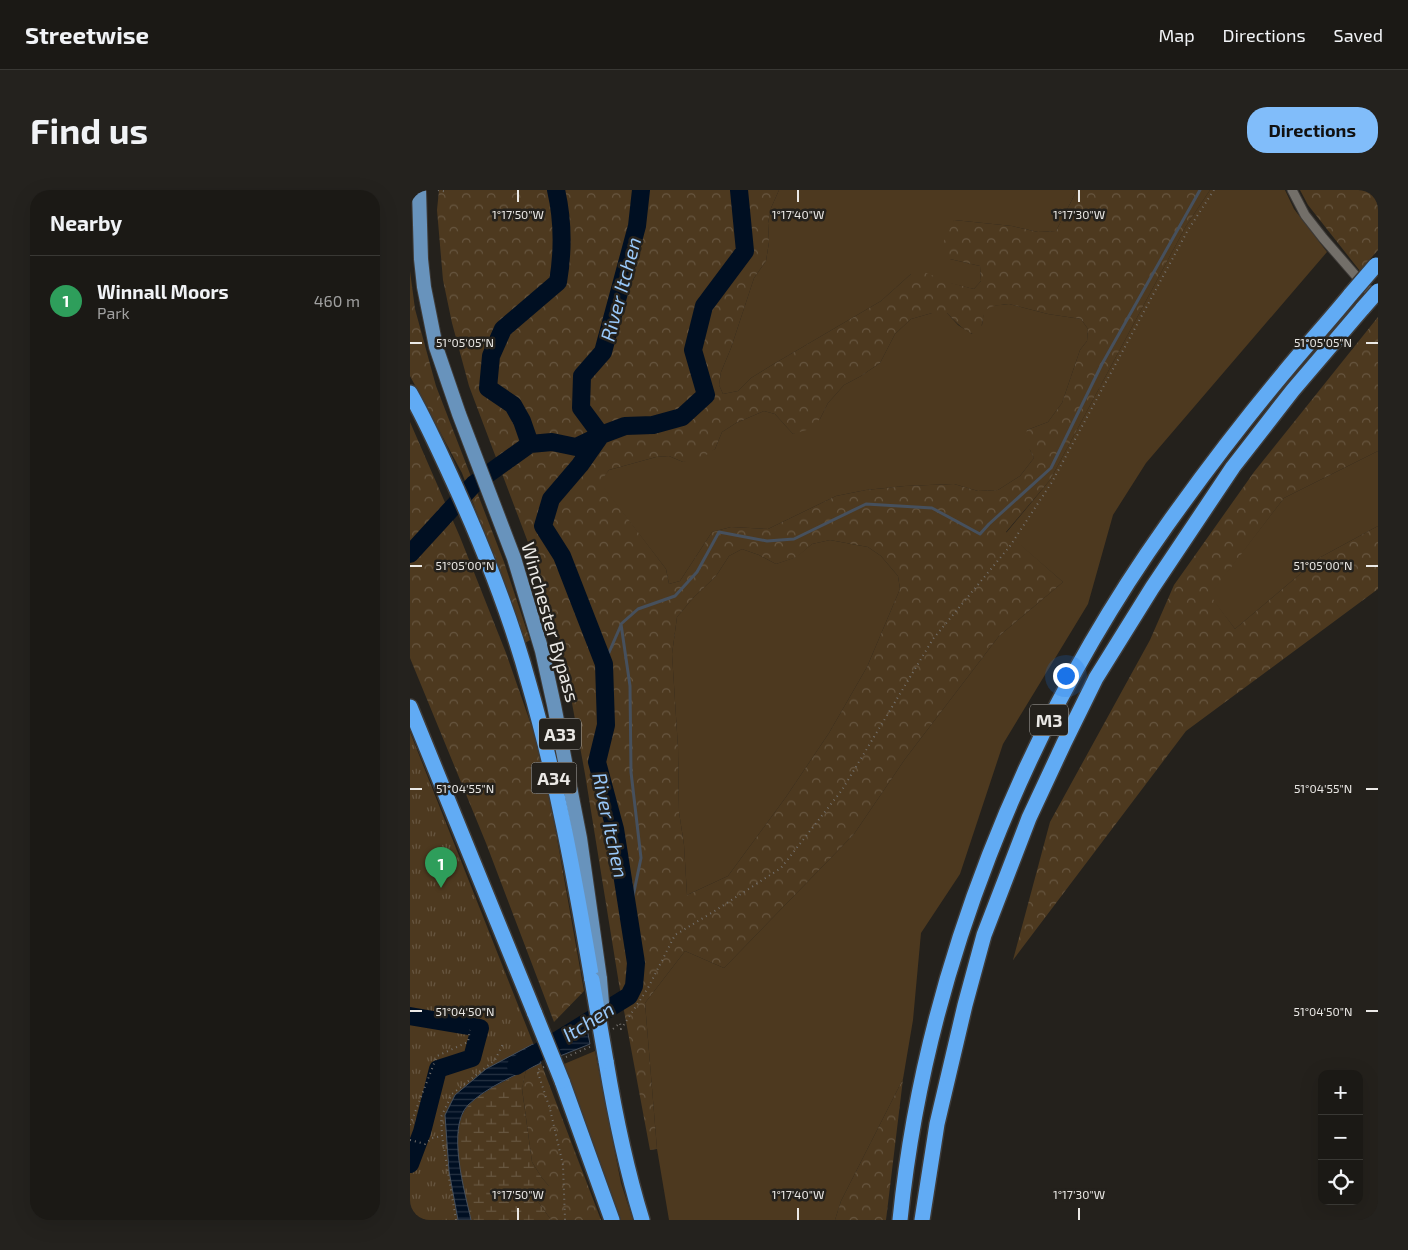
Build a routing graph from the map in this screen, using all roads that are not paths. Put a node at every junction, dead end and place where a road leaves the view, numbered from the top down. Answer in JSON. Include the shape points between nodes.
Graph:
{"nodes":[{"id":1,"x":419,"y":190,"type":"edge"},
{"id":2,"x":1292,"y":190,"type":"edge"},
{"id":3,"x":1377,"y":264,"type":"edge"},
{"id":4,"x":1378,"y":291,"type":"edge"},
{"id":5,"x":1378,"y":301,"type":"edge"},
{"id":6,"x":410,"y":394,"type":"edge"},
{"id":7,"x":410,"y":708,"type":"edge"},
{"id":8,"x":596,"y":979,"type":"junction"},
{"id":9,"x":612,"y":1220,"type":"edge"},
{"id":10,"x":642,"y":1220,"type":"edge"},
{"id":11,"x":900,"y":1220,"type":"edge"},
{"id":12,"x":922,"y":1220,"type":"edge"}],
"edges":[{"from":1,"to":8,"type":"main road","name":"Winchester Bypass","number":"A33","via":[[421,259],[429,317],[443,370],[514,558],[552,696],[580,838]]},
{"from":2,"to":5,"type":"street","via":[[1323,238]]},
{"from":3,"to":11,"type":"highway","number":"M3","bridge":true,"via":[[1262,400],[1166,526],[1078,664],[1050,718],[982,873],[955,954],[913,1122]]},
{"from":4,"to":12,"type":"highway","number":"M3","bridge":true,"via":[[1293,390],[1233,467],[1096,678],[1064,743],[1029,818],[984,935],[937,1124]]},
{"from":6,"to":8,"type":"highway","number":"A34","via":[[471,521],[512,629],[540,721]]},
{"from":7,"to":9,"type":"highway","bridge":true,"via":[[562,1081]]},
{"from":8,"to":10,"type":"highway","number":"A34","bridge":true,"via":[[606,1061],[625,1159]]}]}
